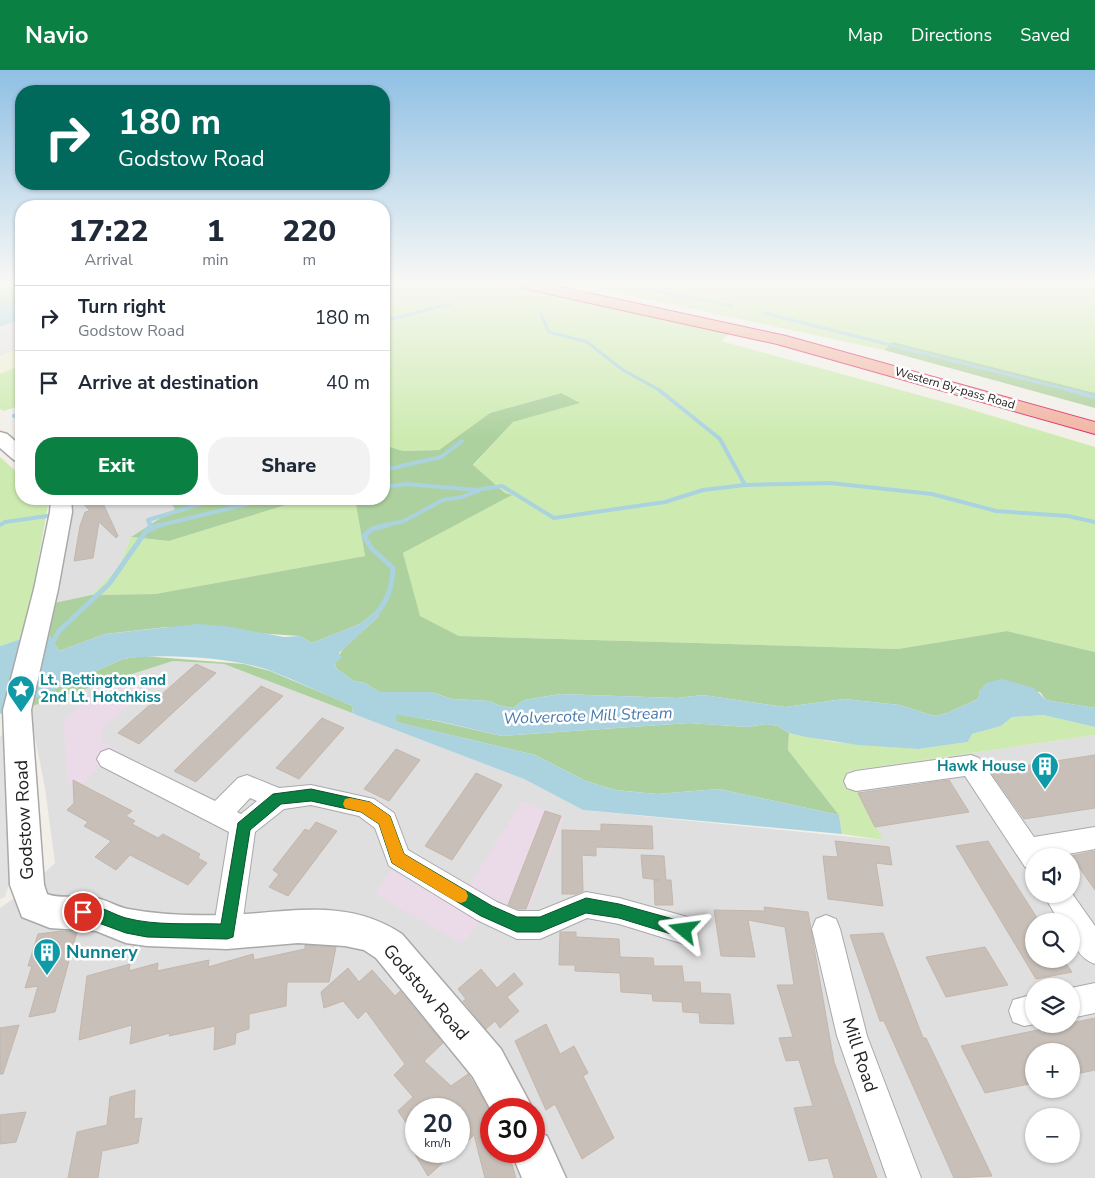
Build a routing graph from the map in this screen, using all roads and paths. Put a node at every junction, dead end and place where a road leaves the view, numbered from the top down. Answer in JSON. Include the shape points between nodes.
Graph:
{"nodes":[{"id":1,"x":756,"y":335,"type":"edge"},
{"id":2,"x":794,"y":335,"type":"edge"},
{"id":3,"x":1095,"y":414,"type":"edge"},
{"id":4,"x":1095,"y":428,"type":"edge"},
{"id":5,"x":0,"y":438,"type":"edge"},
{"id":6,"x":15,"y":451,"type":"edge"},
{"id":7,"x":61,"y":505,"type":"edge"},
{"id":8,"x":109,"y":759,"type":"dead end"},
{"id":9,"x":856,"y":781,"type":"dead end"},
{"id":10,"x":278,"y":798,"type":"junction"},
{"id":11,"x":219,"y":813,"type":"junction"},
{"id":12,"x":243,"y":827,"type":"junction"},
{"id":13,"x":1095,"y":838,"type":"edge"},
{"id":14,"x":1026,"y":848,"type":"edge"},
{"id":15,"x":1057,"y":848,"type":"edge"},
{"id":16,"x":1063,"y":903,"type":"edge"},
{"id":17,"x":826,"y":929,"type":"dead end"},
{"id":18,"x":684,"y":930,"type":"dead end"},
{"id":19,"x":227,"y":932,"type":"junction"},
{"id":20,"x":1095,"y":950,"type":"edge"},
{"id":21,"x":1095,"y":998,"type":"edge"},
{"id":22,"x":1080,"y":1001,"type":"edge"},
{"id":23,"x":507,"y":1098,"type":"edge"},
{"id":24,"x":537,"y":1163,"type":"edge"},
{"id":25,"x":544,"y":1178,"type":"edge"},
{"id":26,"x":904,"y":1178,"type":"edge"}],
"edges":[{"from":1,"to":4,"type":"highway","name":"Western By-pass Road"},
{"from":2,"to":3,"type":"highway","name":"Western By-pass Road"},
{"from":5,"to":6,"type":"street"},
{"from":7,"to":19,"type":"street","name":"Godstow Road","via":[[18,710],[26,877],[34,905],[50,912],[96,914],[126,926],[147,929]]},
{"from":8,"to":11,"type":"street"},
{"from":9,"to":14,"type":"street","via":[[971,765]]},
{"from":10,"to":11,"type":"street","via":[[247,785]]},
{"from":10,"to":12,"type":"street"},
{"from":10,"to":18,"type":"street","via":[[311,795],[365,807],[385,820],[398,858],[486,911],[517,924],[540,925],[586,905]]},
{"from":11,"to":12,"type":"street"},
{"from":12,"to":19,"type":"street"},
{"from":13,"to":15,"type":"street"},
{"from":16,"to":20,"type":"street"},
{"from":17,"to":26,"type":"street","name":"Mill Road","via":[[852,1036]]},
{"from":19,"to":23,"type":"street","name":"Godstow Road","via":[[298,926],[371,934],[389,946],[463,1034],[487,1063]]},
{"from":21,"to":22,"type":"street"},
{"from":24,"to":25,"type":"street"}]}
